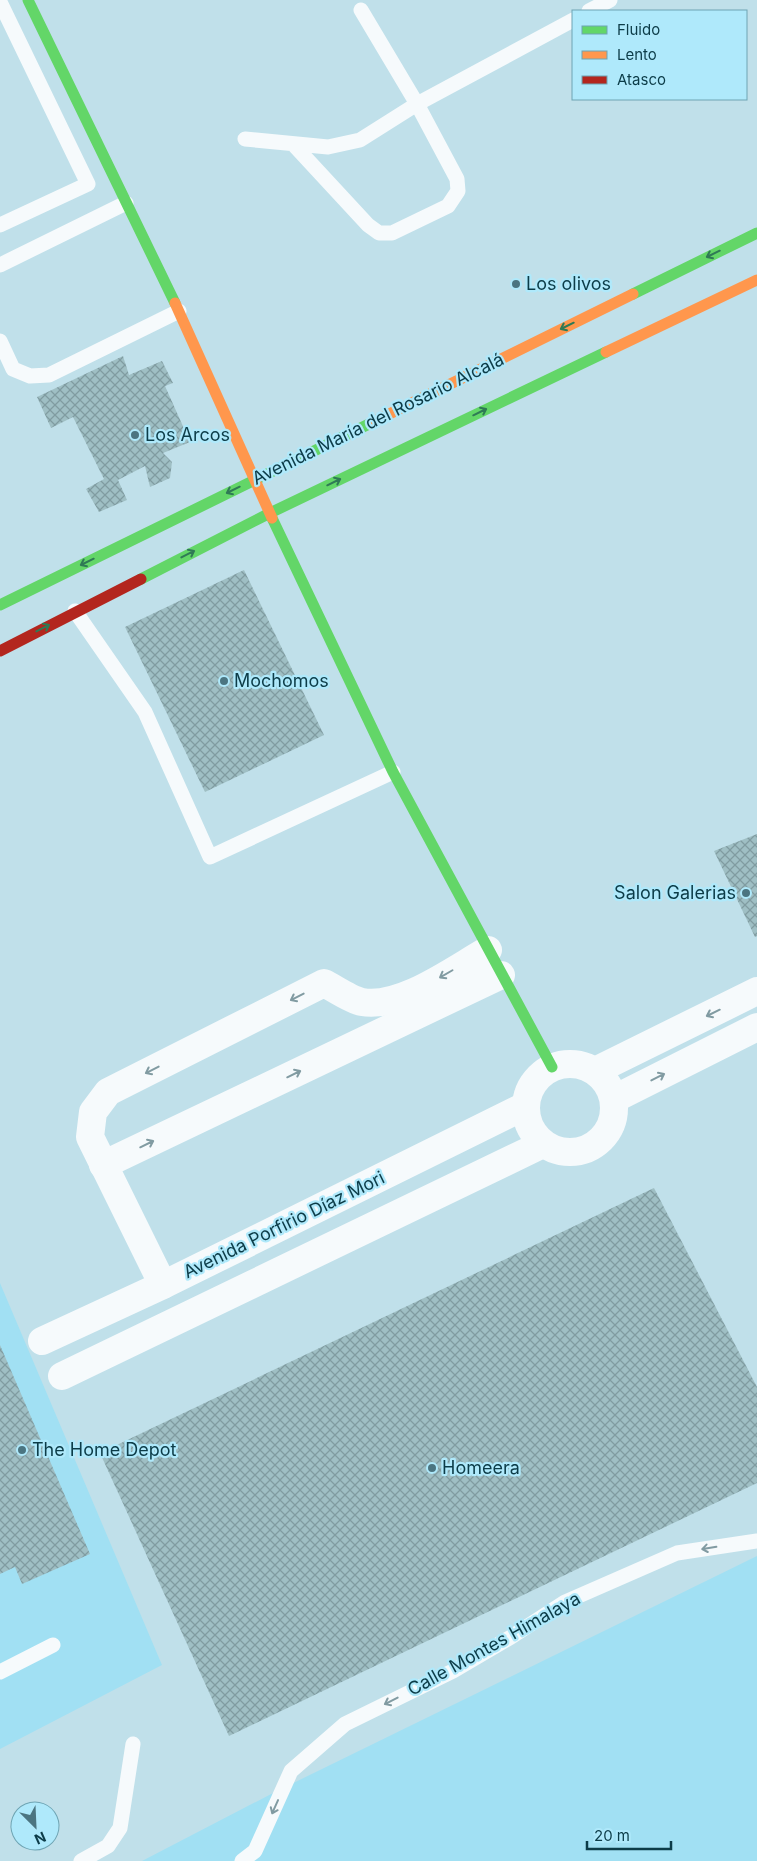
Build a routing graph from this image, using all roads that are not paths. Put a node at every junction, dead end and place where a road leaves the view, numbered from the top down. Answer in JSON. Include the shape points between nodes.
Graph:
{"nodes":[{"id":1,"x":28,"y":0,"type":"edge"},
{"id":2,"x":610,"y":0,"type":"edge"},
{"id":3,"x":0,"y":2,"type":"edge"},
{"id":4,"x":361,"y":10,"type":"dead end"},
{"id":5,"x":591,"y":10,"type":"edge"},
{"id":6,"x":572,"y":21,"type":"edge"},
{"id":7,"x":417,"y":104,"type":"junction"},
{"id":8,"x":244,"y":139,"type":"dead end"},
{"id":9,"x":293,"y":144,"type":"junction"},
{"id":10,"x":126,"y":203,"type":"junction"},
{"id":11,"x":0,"y":225,"type":"edge"},
{"id":12,"x":757,"y":232,"type":"edge"},
{"id":13,"x":0,"y":265,"type":"edge"},
{"id":14,"x":757,"y":280,"type":"edge"},
{"id":15,"x":179,"y":311,"type":"junction"},
{"id":16,"x":0,"y":341,"type":"edge"},
{"id":17,"x":254,"y":480,"type":"junction"},
{"id":18,"x":270,"y":513,"type":"junction"},
{"id":19,"x":0,"y":605,"type":"edge"},
{"id":20,"x":75,"y":612,"type":"junction"},
{"id":21,"x":0,"y":650,"type":"edge"},
{"id":22,"x":393,"y":772,"type":"junction"},
{"id":23,"x":488,"y":950,"type":"junction"},
{"id":24,"x":501,"y":974,"type":"junction"},
{"id":25,"x":757,"y":991,"type":"edge"},
{"id":26,"x":757,"y":1027,"type":"edge"},
{"id":27,"x":552,"y":1067,"type":"junction"},
{"id":28,"x":595,"y":1071,"type":"junction"},
{"id":29,"x":614,"y":1099,"type":"junction"},
{"id":30,"x":525,"y":1106,"type":"junction"},
{"id":31,"x":543,"y":1144,"type":"junction"},
{"id":32,"x":103,"y":1165,"type":"junction"},
{"id":33,"x":163,"y":1285,"type":"junction"},
{"id":34,"x":42,"y":1341,"type":"dead end"},
{"id":35,"x":62,"y":1376,"type":"dead end"},
{"id":36,"x":757,"y":1541,"type":"edge"},
{"id":37,"x":53,"y":1645,"type":"dead end"},
{"id":38,"x":0,"y":1672,"type":"edge"},
{"id":39,"x":133,"y":1744,"type":"dead end"},
{"id":40,"x":81,"y":1861,"type":"edge"},
{"id":41,"x":242,"y":1861,"type":"edge"}],
"edges":[{"from":1,"to":10,"type":"street"},
{"from":2,"to":5,"type":"lane"},
{"from":3,"to":11,"type":"lane","via":[[88,184]]},
{"from":4,"to":7,"type":"lane"},
{"from":6,"to":7,"type":"lane"},
{"from":7,"to":9,"type":"lane","via":[[360,140],[328,147]]},
{"from":7,"to":9,"type":"lane","via":[[457,178],[458,192],[448,206],[392,233],[379,232],[368,225]]},
{"from":8,"to":9,"type":"lane"},
{"from":10,"to":13,"type":"lane"},
{"from":10,"to":15,"type":"street"},
{"from":12,"to":17,"type":"street","name":"Avenida María del Rosario Alcalá","one_way":true},
{"from":18,"to":14,"type":"street","name":"Avenida María del Rosario Alcalá","one_way":true},
{"from":15,"to":16,"type":"lane","via":[[49,375],[30,376],[13,369]]},
{"from":15,"to":17,"type":"street"},
{"from":17,"to":18,"type":"street"},
{"from":17,"to":19,"type":"street","name":"Avenida María del Rosario Alcalá","one_way":true},
{"from":20,"to":18,"type":"street","name":"Avenida María del Rosario Alcalá","one_way":true},
{"from":18,"to":22,"type":"street"},
{"from":21,"to":20,"type":"street","name":"Avenida María del Rosario Alcalá","one_way":true},
{"from":20,"to":22,"type":"lane","via":[[144,712],[210,857]]},
{"from":22,"to":23,"type":"street"},
{"from":23,"to":24,"type":"street"},
{"from":23,"to":32,"type":"street","one_way":true,"via":[[412,994],[382,1002],[361,1002],[324,983],[108,1092],[93,1112],[90,1137]]},
{"from":24,"to":27,"type":"street"},
{"from":32,"to":24,"type":"street","one_way":true},
{"from":25,"to":28,"type":"street","one_way":true},
{"from":29,"to":26,"type":"street","one_way":true},
{"from":27,"to":28,"type":"street","via":[[574,1063]]},
{"from":27,"to":30,"type":"street","via":[[533,1082]]},
{"from":28,"to":29,"type":"street","via":[[604,1079]]},
{"from":29,"to":31,"type":"street","via":[[611,1125],[594,1145],[582,1151],[568,1152]]},
{"from":30,"to":31,"type":"street","via":[[533,1134]]},
{"from":30,"to":33,"type":"street","name":"Avenida Porfirio Díaz Mori"},
{"from":31,"to":35,"type":"street"},
{"from":32,"to":33,"type":"street"},
{"from":33,"to":34,"type":"street","name":"Avenida Porfirio Díaz Mori"},
{"from":36,"to":41,"type":"lane","name":"Calle Montes Himalaya","one_way":true,"via":[[677,1553],[565,1602],[453,1671],[345,1724],[291,1771],[255,1851]]},
{"from":37,"to":38,"type":"lane"},
{"from":39,"to":40,"type":"lane","via":[[120,1828],[108,1846]]}]}
